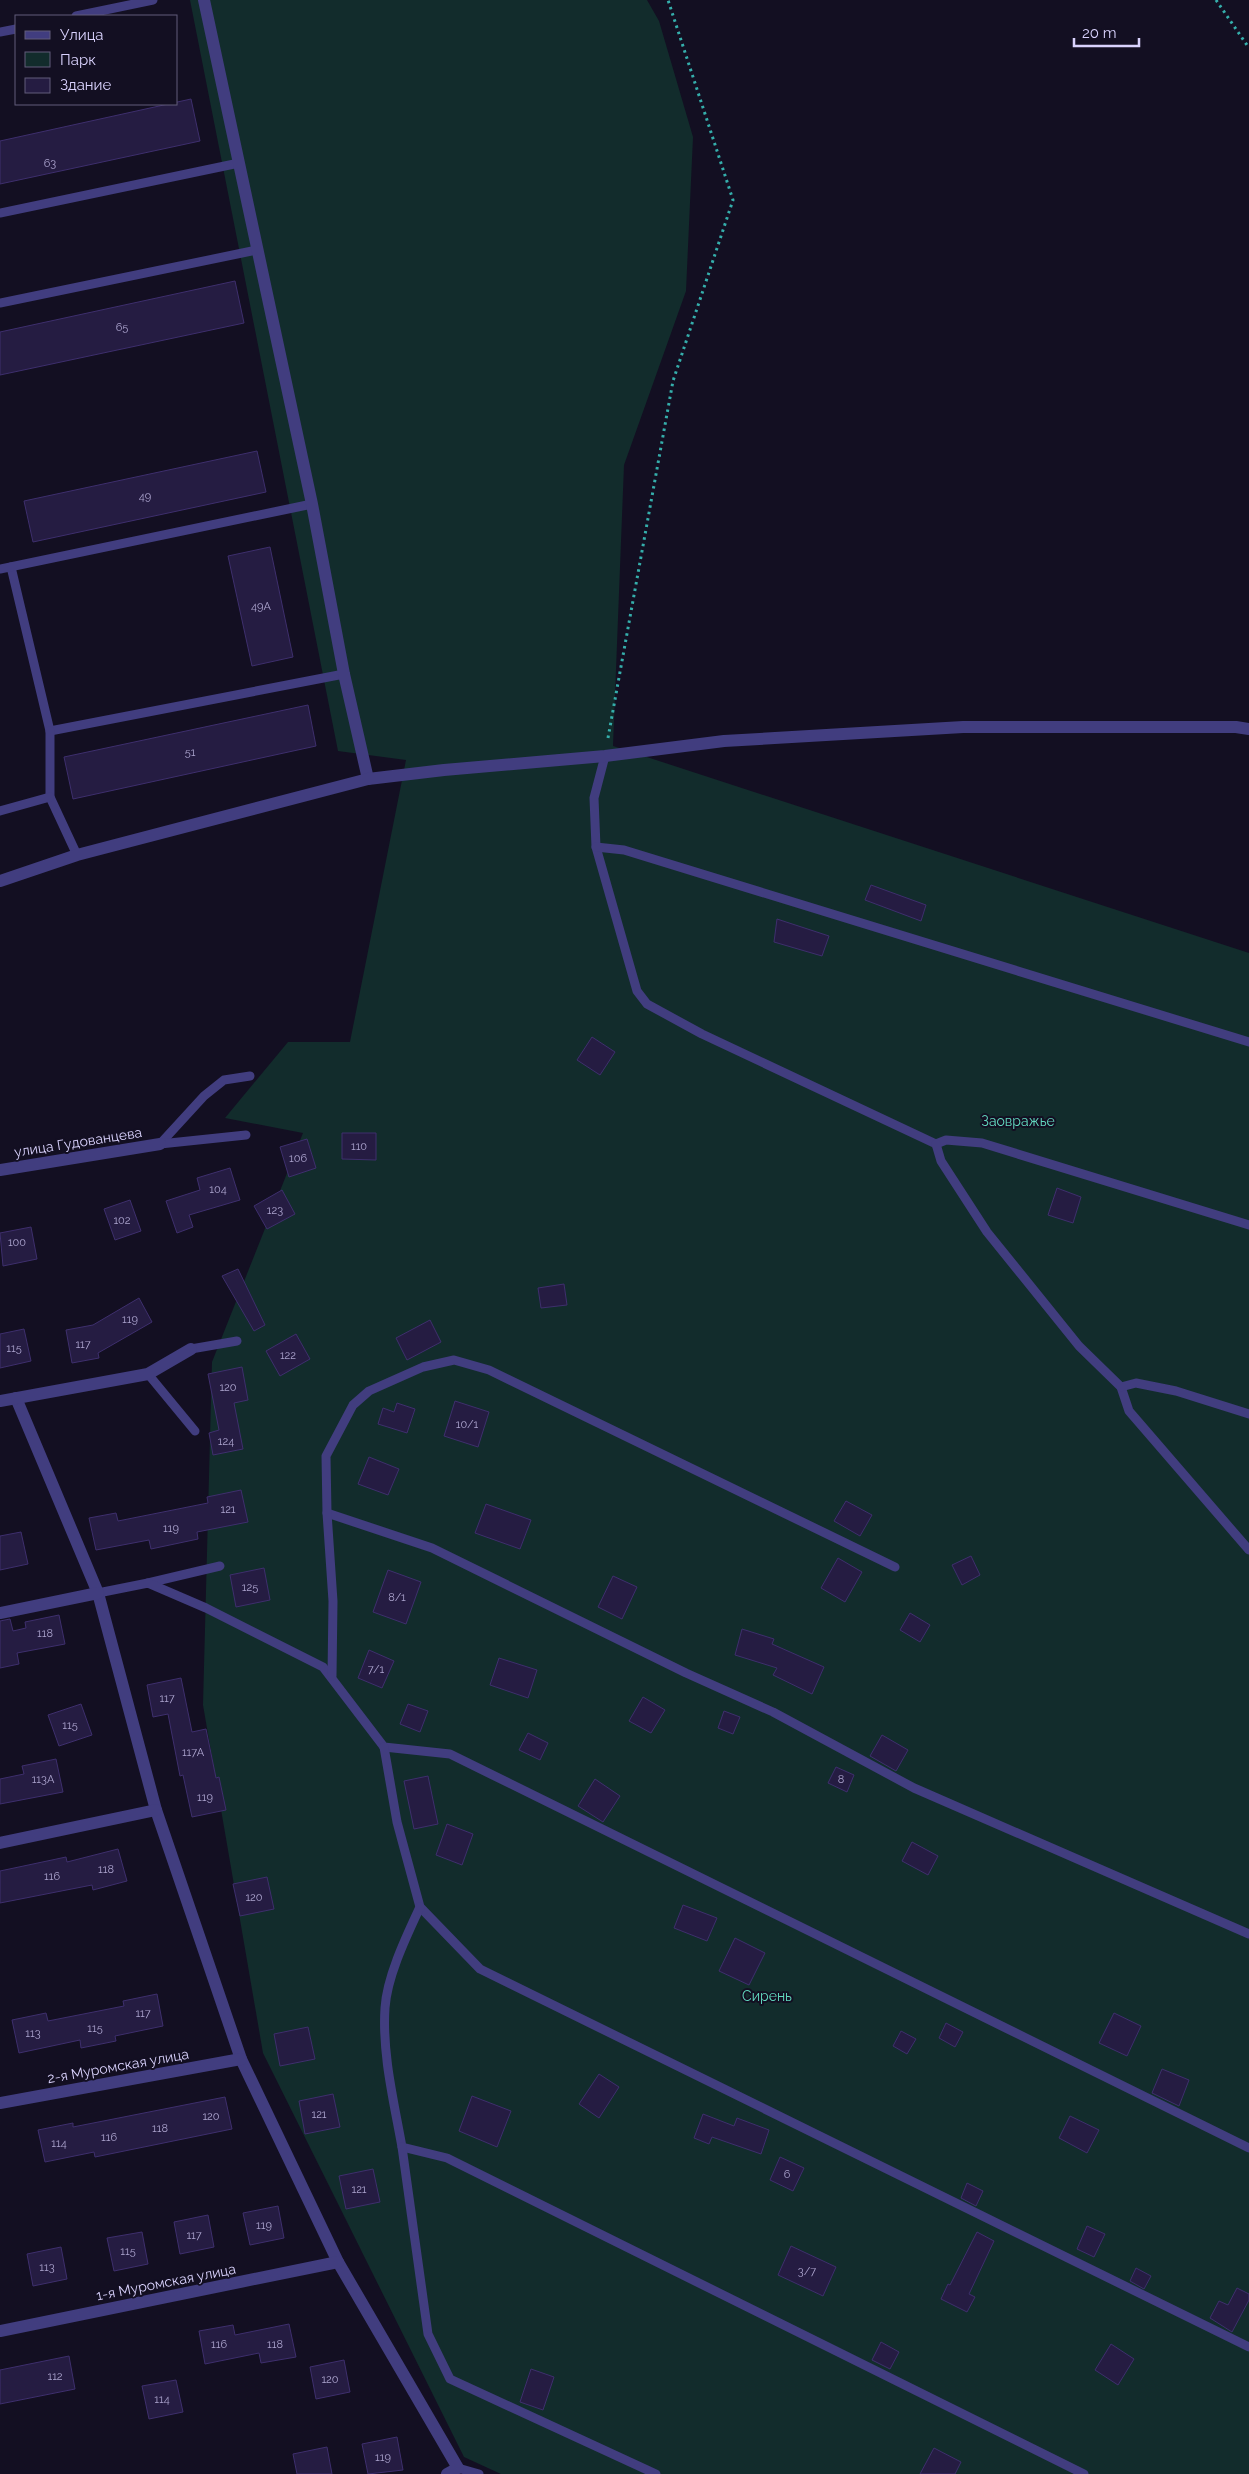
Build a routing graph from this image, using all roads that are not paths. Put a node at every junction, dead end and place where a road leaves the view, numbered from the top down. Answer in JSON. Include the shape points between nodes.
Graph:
{"nodes":[{"id":1,"x":154,"y":0,"type":"edge"},
{"id":2,"x":204,"y":0,"type":"edge"},
{"id":3,"x":81,"y":15,"type":"edge"},
{"id":4,"x":15,"y":29,"type":"edge"},
{"id":5,"x":0,"y":32,"type":"edge"},
{"id":6,"x":239,"y":163,"type":"junction"},
{"id":7,"x":0,"y":213,"type":"edge"},
{"id":8,"x":257,"y":250,"type":"junction"},
{"id":9,"x":0,"y":304,"type":"edge"},
{"id":10,"x":312,"y":504,"type":"junction"},
{"id":11,"x":12,"y":567,"type":"junction"},
{"id":12,"x":0,"y":569,"type":"edge"},
{"id":13,"x":344,"y":674,"type":"junction"},
{"id":14,"x":1249,"y":729,"type":"edge"},
{"id":15,"x":50,"y":731,"type":"junction"},
{"id":16,"x":605,"y":756,"type":"junction"},
{"id":17,"x":368,"y":779,"type":"junction"},
{"id":18,"x":50,"y":797,"type":"junction"},
{"id":19,"x":0,"y":811,"type":"edge"},
{"id":20,"x":596,"y":847,"type":"junction"},
{"id":21,"x":76,"y":855,"type":"junction"},
{"id":22,"x":0,"y":881,"type":"edge"},
{"id":23,"x":1249,"y":1042,"type":"edge"},
{"id":24,"x":250,"y":1076,"type":"dead end"},
{"id":25,"x":246,"y":1135,"type":"dead end"},
{"id":26,"x":160,"y":1144,"type":"junction"},
{"id":27,"x":936,"y":1144,"type":"junction"},
{"id":28,"x":0,"y":1170,"type":"edge"},
{"id":29,"x":1249,"y":1225,"type":"edge"},
{"id":30,"x":237,"y":1340,"type":"dead end"},
{"id":31,"x":191,"y":1349,"type":"joint"},
{"id":32,"x":148,"y":1374,"type":"junction"},
{"id":33,"x":1121,"y":1388,"type":"junction"},
{"id":34,"x":16,"y":1398,"type":"junction"},
{"id":35,"x":0,"y":1401,"type":"edge"},
{"id":36,"x":1249,"y":1414,"type":"edge"},
{"id":37,"x":195,"y":1430,"type":"dead end"},
{"id":38,"x":327,"y":1513,"type":"junction"},
{"id":39,"x":1249,"y":1550,"type":"edge"},
{"id":40,"x":220,"y":1566,"type":"dead end"},
{"id":41,"x":895,"y":1567,"type":"dead end"},
{"id":42,"x":148,"y":1583,"type":"junction"},
{"id":43,"x":98,"y":1593,"type":"junction"},
{"id":44,"x":0,"y":1613,"type":"edge"},
{"id":45,"x":332,"y":1676,"type":"junction"},
{"id":46,"x":384,"y":1747,"type":"junction"},
{"id":47,"x":156,"y":1810,"type":"junction"},
{"id":48,"x":0,"y":1843,"type":"edge"},
{"id":49,"x":420,"y":1907,"type":"junction"},
{"id":50,"x":1249,"y":1934,"type":"edge"},
{"id":51,"x":241,"y":2058,"type":"junction"},
{"id":52,"x":0,"y":2103,"type":"edge"},
{"id":53,"x":402,"y":2147,"type":"junction"},
{"id":54,"x":1249,"y":2148,"type":"edge"},
{"id":55,"x":338,"y":2262,"type":"junction"},
{"id":56,"x":0,"y":2331,"type":"edge"},
{"id":57,"x":1249,"y":2347,"type":"edge"},
{"id":58,"x":452,"y":2471,"type":"edge"},
{"id":59,"x":480,"y":2474,"type":"edge"},
{"id":60,"x":656,"y":2474,"type":"edge"},
{"id":61,"x":1084,"y":2474,"type":"edge"}],
"edges":[{"from":1,"to":3,"type":"lane"},
{"from":2,"to":6,"type":"street"},
{"from":4,"to":5,"type":"lane"},
{"from":6,"to":7,"type":"lane"},
{"from":6,"to":8,"type":"street"},
{"from":8,"to":9,"type":"lane"},
{"from":8,"to":10,"type":"street"},
{"from":10,"to":11,"type":"lane"},
{"from":10,"to":13,"type":"street"},
{"from":11,"to":12,"type":"lane"},
{"from":11,"to":15,"type":"lane"},
{"from":13,"to":15,"type":"lane"},
{"from":13,"to":17,"type":"street"},
{"from":14,"to":16,"type":"street","via":[[963,727],[724,741]]},
{"from":15,"to":18,"type":"lane"},
{"from":16,"to":17,"type":"street"},
{"from":16,"to":20,"type":"lane","via":[[594,798]]},
{"from":17,"to":21,"type":"street"},
{"from":18,"to":19,"type":"lane"},
{"from":18,"to":21,"type":"lane"},
{"from":20,"to":23,"type":"lane","via":[[624,850]]},
{"from":20,"to":27,"type":"lane","via":[[637,991],[647,1004],[702,1034]]},
{"from":21,"to":22,"type":"street"},
{"from":24,"to":26,"type":"lane","via":[[224,1080],[204,1096]]},
{"from":25,"to":26,"type":"lane"},
{"from":26,"to":28,"type":"street","name":"улица Гудованцева"},
{"from":27,"to":29,"type":"lane","via":[[946,1140],[982,1143]]},
{"from":27,"to":33,"type":"lane","via":[[941,1161],[987,1232],[1079,1346]]},
{"from":30,"to":31,"type":"lane"},
{"from":31,"to":32,"type":"street"},
{"from":32,"to":34,"type":"street"},
{"from":32,"to":37,"type":"lane"},
{"from":33,"to":36,"type":"lane","via":[[1136,1383],[1176,1391]]},
{"from":33,"to":39,"type":"lane","via":[[1129,1411]]},
{"from":34,"to":35,"type":"street"},
{"from":34,"to":43,"type":"street"},
{"from":38,"to":41,"type":"lane","via":[[326,1456],[352,1405],[370,1391],[423,1367],[454,1360],[489,1370]]},
{"from":38,"to":45,"type":"lane","via":[[333,1601]]},
{"from":38,"to":50,"type":"lane","via":[[432,1548],[686,1673],[773,1712],[914,1788]]},
{"from":40,"to":42,"type":"lane"},
{"from":42,"to":43,"type":"lane"},
{"from":42,"to":45,"type":"lane","via":[[206,1608],[323,1667]]},
{"from":43,"to":44,"type":"street"},
{"from":43,"to":47,"type":"street"},
{"from":45,"to":46,"type":"lane"},
{"from":46,"to":49,"type":"lane","via":[[397,1822]]},
{"from":46,"to":54,"type":"lane","via":[[450,1754]]},
{"from":47,"to":48,"type":"street"},
{"from":47,"to":51,"type":"street"},
{"from":49,"to":53,"type":"lane","via":[[400,1950],[385,2007],[388,2071]]},
{"from":49,"to":57,"type":"lane","via":[[480,1969]]},
{"from":51,"to":52,"type":"street","name":"2-я Муромская улица"},
{"from":51,"to":55,"type":"street"},
{"from":53,"to":60,"type":"lane","via":[[428,2334],[450,2379]]},
{"from":53,"to":61,"type":"lane","via":[[447,2158]]},
{"from":55,"to":56,"type":"street","name":"1-я Муромская улица"},
{"from":55,"to":58,"type":"street"},
{"from":58,"to":59,"type":"lane"}]}
